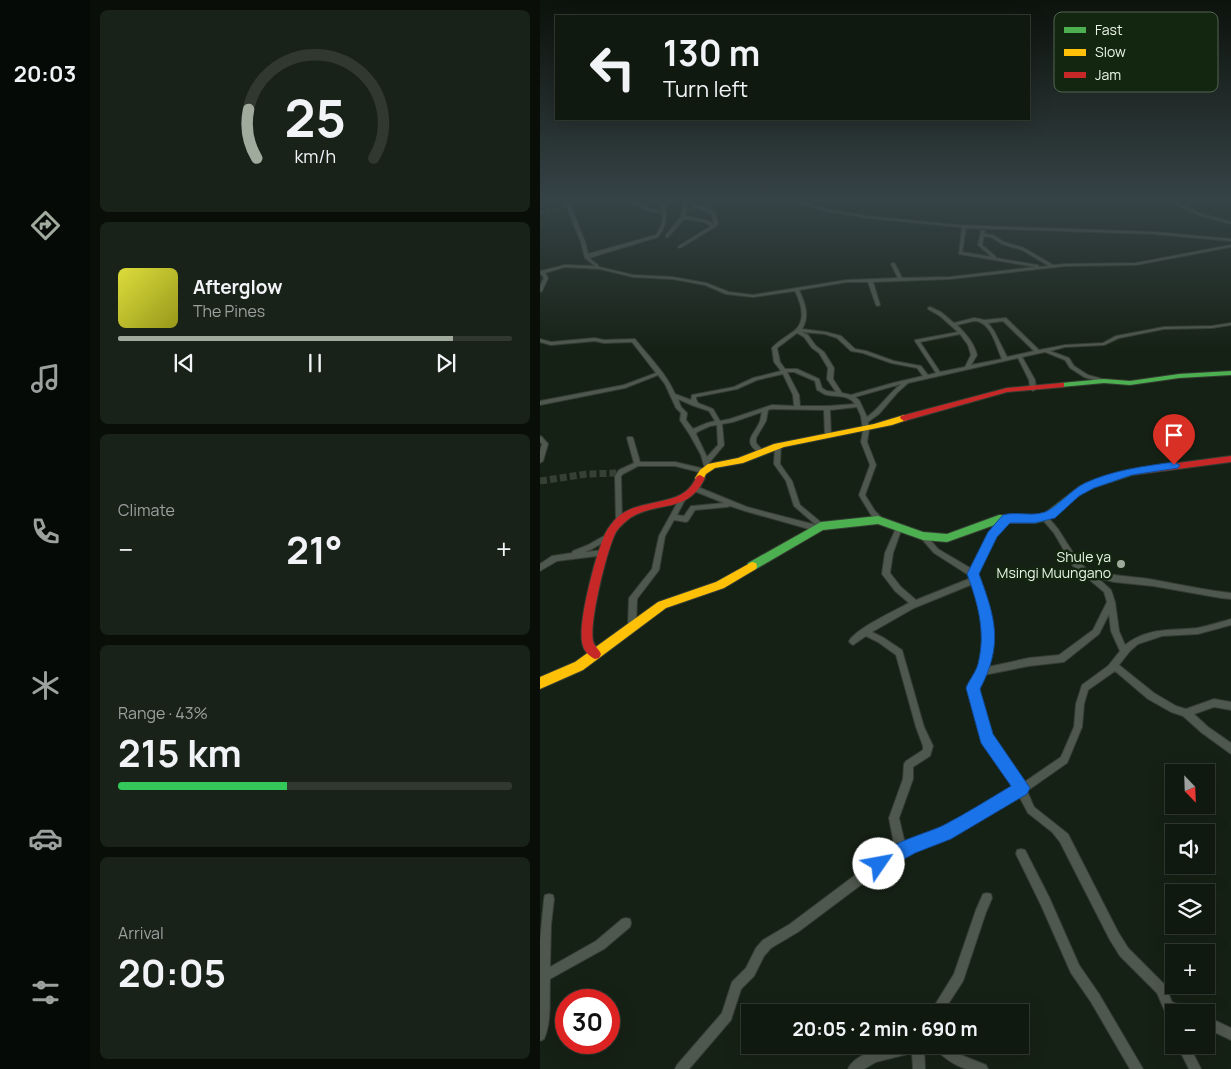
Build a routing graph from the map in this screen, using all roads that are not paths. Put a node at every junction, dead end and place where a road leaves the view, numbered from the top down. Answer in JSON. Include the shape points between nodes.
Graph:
{"nodes":[{"id":1,"x":586,"y":251,"type":"edge"},
{"id":2,"x":602,"y":251,"type":"edge"},
{"id":3,"x":960,"y":251,"type":"edge"},
{"id":4,"x":985,"y":251,"type":"edge"},
{"id":5,"x":1026,"y":251,"type":"edge"},
{"id":6,"x":1205,"y":251,"type":"edge"},
{"id":7,"x":587,"y":256,"type":"junction"},
{"id":8,"x":997,"y":258,"type":"junction"},
{"id":9,"x":893,"y":264,"type":"dead end"},
{"id":10,"x":1052,"y":266,"type":"junction"},
{"id":11,"x":1044,"y":267,"type":"junction"},
{"id":12,"x":600,"y":268,"type":"junction"},
{"id":13,"x":541,"y":272,"type":"edge"},
{"id":14,"x":900,"y":278,"type":"junction"},
{"id":15,"x":870,"y":280,"type":"junction"},
{"id":16,"x":796,"y":289,"type":"junction"},
{"id":17,"x":540,"y":291,"type":"edge"},
{"id":18,"x":878,"y":306,"type":"dead end"},
{"id":19,"x":930,"y":308,"type":"dead end"},
{"id":20,"x":982,"y":322,"type":"junction"},
{"id":21,"x":1231,"y":324,"type":"edge"},
{"id":22,"x":953,"y":325,"type":"junction"},
{"id":23,"x":798,"y":331,"type":"junction"},
{"id":24,"x":960,"y":333,"type":"junction"},
{"id":25,"x":540,"y":340,"type":"edge"},
{"id":26,"x":1044,"y":350,"type":"junction"},
{"id":27,"x":1038,"y":352,"type":"junction"},
{"id":28,"x":1019,"y":356,"type":"junction"},
{"id":29,"x":1005,"y":359,"type":"junction"},
{"id":30,"x":966,"y":368,"type":"junction"},
{"id":31,"x":784,"y":372,"type":"junction"},
{"id":32,"x":660,"y":373,"type":"junction"},
{"id":33,"x":1231,"y":373,"type":"edge"},
{"id":34,"x":939,"y":374,"type":"junction"},
{"id":35,"x":927,"y":377,"type":"junction"},
{"id":36,"x":911,"y":380,"type":"junction"},
{"id":37,"x":1104,"y":381,"type":"junction"},
{"id":38,"x":1033,"y":389,"type":"junction"},
{"id":39,"x":839,"y":394,"type":"junction"},
{"id":40,"x":673,"y":395,"type":"junction"},
{"id":41,"x":850,"y":396,"type":"junction"},
{"id":42,"x":540,"y":403,"type":"edge"},
{"id":43,"x":696,"y":405,"type":"junction"},
{"id":44,"x":859,"y":406,"type":"junction"},
{"id":45,"x":797,"y":407,"type":"junction"},
{"id":46,"x":826,"y":408,"type":"junction"},
{"id":47,"x":765,"y":409,"type":"junction"},
{"id":48,"x":719,"y":422,"type":"junction"},
{"id":49,"x":865,"y":426,"type":"junction"},
{"id":50,"x":693,"y":434,"type":"junction"},
{"id":51,"x":828,"y":436,"type":"junction"},
{"id":52,"x":540,"y":438,"type":"edge"},
{"id":53,"x":630,"y":438,"type":"dead end"},
{"id":54,"x":778,"y":445,"type":"junction"},
{"id":55,"x":760,"y":452,"type":"junction"},
{"id":56,"x":1231,"y":459,"type":"edge"},
{"id":57,"x":540,"y":461,"type":"edge"},
{"id":58,"x":638,"y":464,"type":"junction"},
{"id":59,"x":705,"y":467,"type":"junction"},
{"id":60,"x":696,"y":489,"type":"junction"},
{"id":61,"x":683,"y":498,"type":"junction"},
{"id":62,"x":732,"y":505,"type":"junction"},
{"id":63,"x":672,"y":517,"type":"junction"},
{"id":64,"x":1007,"y":518,"type":"junction"},
{"id":65,"x":1044,"y":518,"type":"junction"},
{"id":66,"x":619,"y":520,"type":"junction"},
{"id":67,"x":882,"y":521,"type":"junction"},
{"id":68,"x":818,"y":527,"type":"junction"},
{"id":69,"x":899,"y":528,"type":"junction"},
{"id":70,"x":609,"y":536,"type":"junction"},
{"id":71,"x":923,"y":536,"type":"junction"},
{"id":72,"x":603,"y":553,"type":"junction"},
{"id":73,"x":560,"y":557,"type":"junction"},
{"id":74,"x":540,"y":568,"type":"edge"},
{"id":75,"x":1085,"y":571,"type":"junction"},
{"id":76,"x":973,"y":577,"type":"junction"},
{"id":77,"x":1231,"y":596,"type":"edge"},
{"id":78,"x":1111,"y":602,"type":"junction"},
{"id":79,"x":915,"y":604,"type":"junction"},
{"id":80,"x":1231,"y":622,"type":"edge"},
{"id":81,"x":632,"y":627,"type":"junction"},
{"id":82,"x":865,"y":632,"type":"junction"},
{"id":83,"x":853,"y":641,"type":"dead end"},
{"id":84,"x":1124,"y":652,"type":"junction"},
{"id":85,"x":595,"y":654,"type":"junction"},
{"id":86,"x":1115,"y":666,"type":"junction"},
{"id":87,"x":982,"y":672,"type":"junction"},
{"id":88,"x":540,"y":683,"type":"edge"},
{"id":89,"x":1231,"y":706,"type":"edge"},
{"id":90,"x":1186,"y":713,"type":"junction"},
{"id":91,"x":1231,"y":749,"type":"edge"},
{"id":92,"x":1022,"y":788,"type":"junction"},
{"id":93,"x":901,"y":851,"type":"junction"},
{"id":94,"x":1020,"y":854,"type":"dead end"},
{"id":95,"x":987,"y":898,"type":"dead end"},
{"id":96,"x":549,"y":899,"type":"dead end"},
{"id":97,"x":626,"y":923,"type":"dead end"},
{"id":98,"x":545,"y":976,"type":"junction"},
{"id":99,"x":942,"y":1004,"type":"edge"},
{"id":100,"x":1168,"y":1004,"type":"edge"},
{"id":101,"x":1215,"y":1026,"type":"edge"},
{"id":102,"x":1231,"y":1034,"type":"edge"},
{"id":103,"x":540,"y":1035,"type":"edge"},
{"id":104,"x":885,"y":1054,"type":"edge"},
{"id":105,"x":919,"y":1054,"type":"edge"},
{"id":106,"x":951,"y":1054,"type":"edge"},
{"id":107,"x":1188,"y":1054,"type":"edge"},
{"id":108,"x":681,"y":1069,"type":"edge"},
{"id":109,"x":854,"y":1069,"type":"edge"},
{"id":110,"x":919,"y":1069,"type":"edge"},
{"id":111,"x":982,"y":1069,"type":"edge"},
{"id":112,"x":1137,"y":1069,"type":"edge"},
{"id":113,"x":1195,"y":1069,"type":"edge"}],
"edges":[{"from":1,"to":7,"type":"street"},
{"from":2,"to":7,"type":"street"},
{"from":3,"to":8,"type":"street"},
{"from":4,"to":8,"type":"street"},
{"from":5,"to":10,"type":"street"},
{"from":6,"to":10,"type":"street","via":[[1136,264]]},
{"from":7,"to":12,"type":"street"},
{"from":8,"to":11,"type":"street"},
{"from":9,"to":14,"type":"street"},
{"from":10,"to":11,"type":"street"},
{"from":11,"to":14,"type":"street","via":[[950,278]]},
{"from":12,"to":13,"type":"street","via":[[567,266]]},
{"from":12,"to":16,"type":"street","via":[[633,276],[706,284],[741,296]]},
{"from":13,"to":17,"type":"street","via":[[546,278]]},
{"from":14,"to":15,"type":"street"},
{"from":15,"to":16,"type":"street"},
{"from":15,"to":18,"type":"street"},
{"from":16,"to":23,"type":"street","via":[[804,316]]},
{"from":19,"to":22,"type":"street"},
{"from":20,"to":22,"type":"street"},
{"from":20,"to":27,"type":"street","via":[[1004,319]]},
{"from":20,"to":29,"type":"street","via":[[994,335]]},
{"from":21,"to":26,"type":"street","via":[[1164,328],[1118,337],[1104,344]]},
{"from":22,"to":24,"type":"street"},
{"from":23,"to":31,"type":"street","via":[[774,348]]},
{"from":23,"to":35,"type":"street","via":[[822,332],[838,337],[854,350],[919,366]]},
{"from":23,"to":39,"type":"street","via":[[821,352],[831,368],[830,379]]},
{"from":24,"to":30,"type":"street","via":[[974,353]]},
{"from":24,"to":34,"type":"street","via":[[917,341]]},
{"from":25,"to":32,"type":"street","via":[[551,344],[631,339]]},
{"from":26,"to":27,"type":"street"},
{"from":26,"to":37,"type":"street","via":[[1068,360],[1072,367],[1086,376]]},
{"from":27,"to":28,"type":"street"},
{"from":28,"to":29,"type":"street"},
{"from":28,"to":38,"type":"street","via":[[1032,380]]},
{"from":29,"to":30,"type":"street"},
{"from":30,"to":34,"type":"street"},
{"from":31,"to":39,"type":"street","via":[[794,370],[816,379],[823,392]]},
{"from":31,"to":43,"type":"street","via":[[735,388],[694,396]]},
{"from":31,"to":45,"type":"street","via":[[796,396]]},
{"from":32,"to":40,"type":"street"},
{"from":32,"to":42,"type":"street","via":[[625,386]]},
{"from":33,"to":37,"type":"street","via":[[1130,383]]},
{"from":34,"to":35,"type":"street"},
{"from":35,"to":36,"type":"street"},
{"from":36,"to":41,"type":"street"},
{"from":36,"to":49,"type":"street","via":[[900,387]]},
{"from":37,"to":38,"type":"street"},
{"from":38,"to":49,"type":"street","via":[[992,393]]},
{"from":39,"to":41,"type":"street"},
{"from":40,"to":43,"type":"street"},
{"from":40,"to":50,"type":"street","via":[[684,413],[683,420]]},
{"from":41,"to":44,"type":"street"},
{"from":43,"to":48,"type":"street","via":[[712,410]]},
{"from":44,"to":46,"type":"street"},
{"from":44,"to":49,"type":"street"},
{"from":45,"to":46,"type":"street"},
{"from":45,"to":47,"type":"street"},
{"from":46,"to":51,"type":"street"},
{"from":47,"to":48,"type":"street"},
{"from":47,"to":55,"type":"street","via":[[753,441]]},
{"from":48,"to":50,"type":"street","via":[[706,425]]},
{"from":48,"to":59,"type":"street","via":[[720,446]]},
{"from":49,"to":51,"type":"street"},
{"from":49,"to":67,"type":"street","via":[[864,443],[873,465],[862,495]]},
{"from":50,"to":59,"type":"street"},
{"from":51,"to":54,"type":"street"},
{"from":52,"to":57,"type":"street","via":[[545,444]]},
{"from":53,"to":58,"type":"street"},
{"from":54,"to":55,"type":"street"},
{"from":54,"to":68,"type":"street","via":[[777,462],[789,481],[797,506]]},
{"from":55,"to":59,"type":"street","via":[[739,461]]},
{"from":56,"to":65,"type":"street","via":[[1151,468],[1116,477],[1083,488]]},
{"from":58,"to":59,"type":"street"},
{"from":58,"to":66,"type":"street","via":[[618,476]]},
{"from":59,"to":60,"type":"street"},
{"from":60,"to":61,"type":"street"},
{"from":60,"to":62,"type":"street"},
{"from":61,"to":63,"type":"street"},
{"from":61,"to":66,"type":"street"},
{"from":62,"to":63,"type":"street","via":[[695,507],[686,519]]},
{"from":62,"to":68,"type":"street"},
{"from":63,"to":81,"type":"street","via":[[662,536],[656,567],[633,598]]},
{"from":64,"to":65,"type":"street"},
{"from":64,"to":71,"type":"street","via":[[947,538]]},
{"from":64,"to":76,"type":"street","via":[[992,535]]},
{"from":65,"to":75,"type":"street","via":[[1076,564]]},
{"from":66,"to":70,"type":"street"},
{"from":67,"to":68,"type":"street"},
{"from":67,"to":69,"type":"street"},
{"from":68,"to":81,"type":"street","via":[[720,585],[662,605]]},
{"from":69,"to":71,"type":"street"},
{"from":69,"to":79,"type":"street","via":[[889,553],[886,574]]},
{"from":70,"to":72,"type":"street"},
{"from":70,"to":73,"type":"street","via":[[590,547]]},
{"from":71,"to":76,"type":"street","via":[[936,551]]},
{"from":72,"to":73,"type":"street"},
{"from":72,"to":85,"type":"street","via":[[588,633],[588,644]]},
{"from":73,"to":74,"type":"street"},
{"from":75,"to":77,"type":"street","via":[[1109,579]]},
{"from":75,"to":78,"type":"street","via":[[1103,585]]},
{"from":76,"to":79,"type":"street"},
{"from":76,"to":87,"type":"street","via":[[984,604],[989,634]]},
{"from":78,"to":84,"type":"street","via":[[1115,631]]},
{"from":78,"to":87,"type":"street","via":[[1096,632],[1061,660],[1034,661]]},
{"from":79,"to":82,"type":"street"},
{"from":80,"to":84,"type":"street","via":[[1198,631],[1162,632],[1136,641]]},
{"from":81,"to":85,"type":"street"},
{"from":82,"to":83,"type":"street"},
{"from":82,"to":93,"type":"street","via":[[897,651],[928,746],[927,753],[908,764],[908,780],[894,818]]},
{"from":84,"to":86,"type":"street"},
{"from":85,"to":88,"type":"street","via":[[579,666]]},
{"from":86,"to":90,"type":"street","via":[[1151,696]]},
{"from":86,"to":92,"type":"street","via":[[1084,690],[1078,727],[1065,758]]},
{"from":87,"to":92,"type":"street","via":[[973,688],[986,737]]},
{"from":89,"to":90,"type":"street","via":[[1214,703]]},
{"from":90,"to":91,"type":"street"},
{"from":92,"to":93,"type":"street","via":[[945,833]]},
{"from":92,"to":100,"type":"street","via":[[1031,810],[1064,838],[1124,952],[1152,978]]},
{"from":93,"to":108,"type":"street","via":[[767,944],[750,972],[736,986],[727,1016]]},
{"from":94,"to":112,"type":"street","via":[[1075,969]]},
{"from":95,"to":99,"type":"street","via":[[959,977]]},
{"from":96,"to":98,"type":"street"},
{"from":97,"to":98,"type":"street","via":[[600,945]]},
{"from":98,"to":103,"type":"street"},
{"from":101,"to":102,"type":"street"},
{"from":104,"to":109,"type":"street","via":[[860,1063]]},
{"from":105,"to":110,"type":"street"},
{"from":106,"to":111,"type":"street"},
{"from":107,"to":113,"type":"street"}]}
